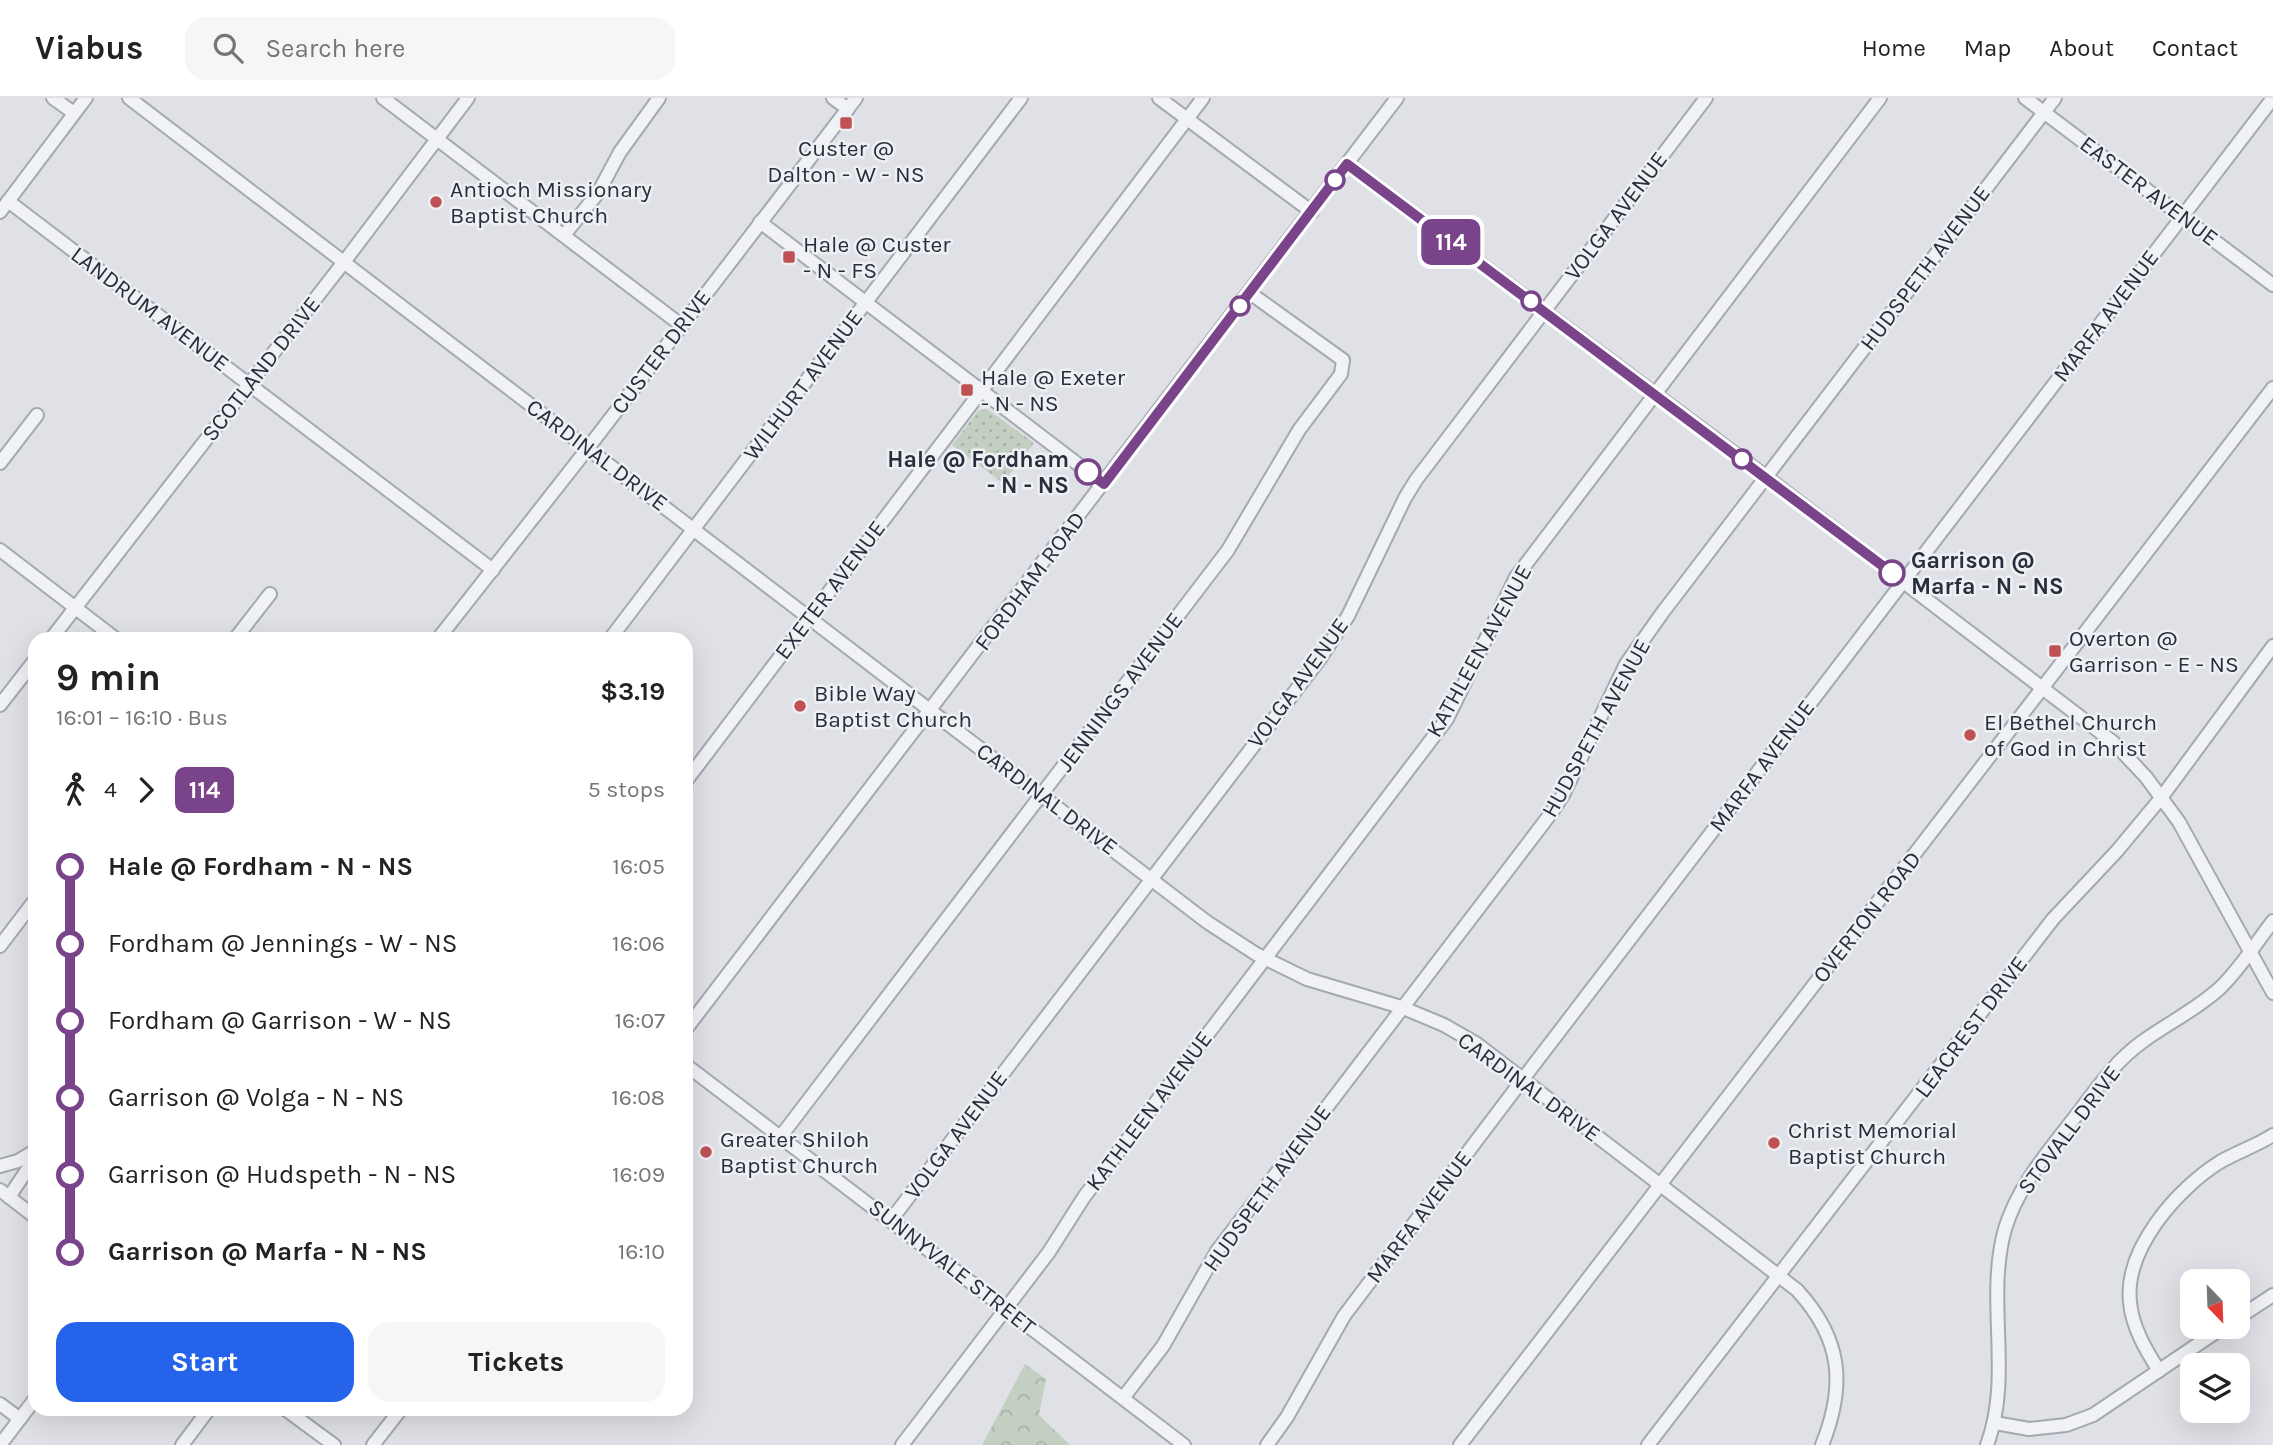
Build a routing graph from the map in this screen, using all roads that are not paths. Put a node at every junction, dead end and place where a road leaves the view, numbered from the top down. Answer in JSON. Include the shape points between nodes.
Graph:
{"nodes":[{"id":1,"x":53,"y":98,"type":"edge"},
{"id":2,"x":86,"y":98,"type":"edge"},
{"id":3,"x":129,"y":98,"type":"edge"},
{"id":4,"x":383,"y":98,"type":"edge"},
{"id":5,"x":468,"y":98,"type":"edge"},
{"id":6,"x":659,"y":98,"type":"edge"},
{"id":7,"x":833,"y":98,"type":"edge"},
{"id":8,"x":856,"y":98,"type":"edge"},
{"id":9,"x":1021,"y":98,"type":"edge"},
{"id":10,"x":1159,"y":98,"type":"edge"},
{"id":11,"x":1203,"y":98,"type":"edge"},
{"id":12,"x":1397,"y":98,"type":"edge"},
{"id":13,"x":1706,"y":98,"type":"edge"},
{"id":14,"x":1880,"y":98,"type":"edge"},
{"id":15,"x":2025,"y":98,"type":"edge"},
{"id":16,"x":2055,"y":98,"type":"edge"},
{"id":17,"x":2273,"y":98,"type":"edge"},
{"id":18,"x":848,"y":109,"type":"junction"},
{"id":19,"x":74,"y":113,"type":"junction"},
{"id":20,"x":2044,"y":113,"type":"junction"},
{"id":21,"x":1187,"y":119,"type":"junction"},
{"id":22,"x":437,"y":140,"type":"junction"},
{"id":23,"x":1347,"y":164,"type":"junction"},
{"id":24,"x":4,"y":206,"type":"edge"},
{"id":25,"x":1311,"y":212,"type":"junction"},
{"id":26,"x":2183,"y":216,"type":"junction"},
{"id":27,"x":760,"y":222,"type":"junction"},
{"id":28,"x":564,"y":235,"type":"junction"},
{"id":29,"x":344,"y":262,"type":"junction"},
{"id":30,"x":2273,"y":285,"type":"edge"},
{"id":31,"x":1250,"y":293,"type":"junction"},
{"id":32,"x":866,"y":304,"type":"junction"},
{"id":33,"x":1544,"y":311,"type":"junction"},
{"id":34,"x":681,"y":325,"type":"junction"},
{"id":35,"x":249,"y":385,"type":"junction"},
{"id":36,"x":2273,"y":388,"type":"edge"},
{"id":37,"x":982,"y":392,"type":"junction"},
{"id":38,"x":1655,"y":394,"type":"junction"},
{"id":39,"x":37,"y":415,"type":"dead end"},
{"id":40,"x":588,"y":448,"type":"junction"},
{"id":41,"x":0,"y":463,"type":"edge"},
{"id":42,"x":1766,"y":477,"type":"junction"},
{"id":43,"x":1104,"y":484,"type":"junction"},
{"id":44,"x":694,"y":528,"type":"junction"},
{"id":45,"x":0,"y":550,"type":"edge"},
{"id":46,"x":493,"y":570,"type":"junction"},
{"id":47,"x":1903,"y":581,"type":"junction"},
{"id":48,"x":270,"y":594,"type":"dead end"},
{"id":49,"x":75,"y":608,"type":"junction"},
{"id":50,"x":809,"y":617,"type":"junction"},
{"id":51,"x":56,"y":632,"type":"edge"},
{"id":52,"x":107,"y":632,"type":"edge"},
{"id":53,"x":240,"y":632,"type":"edge"},
{"id":54,"x":444,"y":632,"type":"edge"},
{"id":55,"x":615,"y":632,"type":"edge"},
{"id":56,"x":2273,"y":646,"type":"edge"},
{"id":57,"x":28,"y":669,"type":"edge"},
{"id":58,"x":2043,"y":687,"type":"junction"},
{"id":59,"x":0,"y":705,"type":"edge"},
{"id":60,"x":931,"y":710,"type":"junction"},
{"id":61,"x":693,"y":771,"type":"edge"},
{"id":62,"x":1042,"y":795,"type":"junction"},
{"id":63,"x":2161,"y":798,"type":"junction"},
{"id":64,"x":1152,"y":879,"type":"junction"},
{"id":65,"x":28,"y":909,"type":"edge"},
{"id":66,"x":2273,"y":921,"type":"edge"},
{"id":67,"x":0,"y":946,"type":"edge"},
{"id":68,"x":2250,"y":951,"type":"junction"},
{"id":69,"x":1266,"y":959,"type":"junction"},
{"id":70,"x":2273,"y":993,"type":"edge"},
{"id":71,"x":1401,"y":1007,"type":"junction"},
{"id":72,"x":693,"y":1020,"type":"edge"},
{"id":73,"x":693,"y":1070,"type":"edge"},
{"id":74,"x":1523,"y":1079,"type":"junction"},
{"id":75,"x":2273,"y":1135,"type":"edge"},
{"id":76,"x":781,"y":1136,"type":"junction"},
{"id":77,"x":28,"y":1156,"type":"edge"},
{"id":78,"x":0,"y":1166,"type":"edge"},
{"id":79,"x":28,"y":1166,"type":"edge"},
{"id":80,"x":1660,"y":1185,"type":"junction"},
{"id":81,"x":4,"y":1194,"type":"edge"},
{"id":82,"x":28,"y":1212,"type":"edge"},
{"id":83,"x":891,"y":1220,"type":"junction"},
{"id":84,"x":1779,"y":1277,"type":"junction"},
{"id":85,"x":2273,"y":1294,"type":"edge"},
{"id":86,"x":1006,"y":1309,"type":"junction"},
{"id":87,"x":2250,"y":1310,"type":"edge"},
{"id":88,"x":2206,"y":1339,"type":"edge"},
{"id":89,"x":2159,"y":1371,"type":"junction"},
{"id":90,"x":1123,"y":1398,"type":"junction"},
{"id":91,"x":0,"y":1404,"type":"edge"},
{"id":92,"x":28,"y":1408,"type":"edge"},
{"id":93,"x":204,"y":1416,"type":"edge"},
{"id":94,"x":295,"y":1416,"type":"edge"},
{"id":95,"x":396,"y":1416,"type":"edge"},
{"id":96,"x":20,"y":1419,"type":"junction"},
{"id":97,"x":1995,"y":1423,"type":"junction"},
{"id":98,"x":0,"y":1445,"type":"edge"},
{"id":99,"x":182,"y":1445,"type":"edge"},
{"id":100,"x":334,"y":1445,"type":"edge"},
{"id":101,"x":373,"y":1445,"type":"edge"},
{"id":102,"x":902,"y":1445,"type":"edge"},
{"id":103,"x":1184,"y":1445,"type":"edge"},
{"id":104,"x":1267,"y":1445,"type":"edge"},
{"id":105,"x":1460,"y":1445,"type":"edge"},
{"id":106,"x":1648,"y":1445,"type":"edge"},
{"id":107,"x":1822,"y":1445,"type":"edge"},
{"id":108,"x":1987,"y":1445,"type":"edge"}],
"edges":[{"from":1,"to":19,"type":"street"},
{"from":2,"to":19,"type":"street"},
{"from":3,"to":29,"type":"street","name":"CARDINAL DRIVE"},
{"from":4,"to":22,"type":"street"},
{"from":5,"to":22,"type":"street","name":"SCOTLAND DRIVE"},
{"from":6,"to":28,"type":"street","via":[[620,152],[598,193]]},
{"from":7,"to":18,"type":"street"},
{"from":8,"to":18,"type":"street","name":"CUSTER DRIVE"},
{"from":9,"to":32,"type":"street","name":"WILHURT AVENUE"},
{"from":10,"to":21,"type":"street"},
{"from":11,"to":21,"type":"street","name":"EXETER AVENUE"},
{"from":12,"to":23,"type":"street","name":"FORDHAM ROAD"},
{"from":13,"to":33,"type":"street","name":"VOLGA AVENUE"},
{"from":14,"to":38,"type":"street","name":"KATHLEEN AVENUE"},
{"from":15,"to":20,"type":"street","name":"EASTER AVENUE"},
{"from":16,"to":20,"type":"street","name":"HUDSPETH AVENUE"},
{"from":17,"to":26,"type":"street","name":"MARFA AVENUE"},
{"from":18,"to":27,"type":"street","name":"CUSTER DRIVE"},
{"from":19,"to":24,"type":"street"},
{"from":20,"to":26,"type":"street","name":"EASTER AVENUE"},
{"from":20,"to":42,"type":"street","name":"HUDSPETH AVENUE"},
{"from":21,"to":25,"type":"street"},
{"from":21,"to":37,"type":"street","name":"EXETER AVENUE"},
{"from":22,"to":28,"type":"street"},
{"from":22,"to":29,"type":"street","name":"SCOTLAND DRIVE"},
{"from":23,"to":25,"type":"street","name":"FORDHAM ROAD"},
{"from":23,"to":33,"type":"street"},
{"from":24,"to":35,"type":"street","name":"LANDRUM AVENUE"},
{"from":25,"to":31,"type":"street","name":"FORDHAM ROAD"},
{"from":26,"to":30,"type":"street","name":"EASTER AVENUE"},
{"from":26,"to":47,"type":"street","name":"MARFA AVENUE"},
{"from":27,"to":32,"type":"street"},
{"from":27,"to":34,"type":"street","name":"CUSTER DRIVE"},
{"from":28,"to":34,"type":"street"},
{"from":29,"to":35,"type":"street","name":"SCOTLAND DRIVE"},
{"from":29,"to":40,"type":"street","name":"CARDINAL DRIVE"},
{"from":31,"to":43,"type":"street","name":"FORDHAM ROAD"},
{"from":31,"to":62,"type":"street","name":"JENNINGS AVENUE","via":[[1343,360],[1341,374],[1299,430],[1228,550]]},
{"from":32,"to":37,"type":"street"},
{"from":32,"to":44,"type":"street","name":"WILHURT AVENUE"},
{"from":33,"to":38,"type":"street"},
{"from":33,"to":64,"type":"street","name":"VOLGA AVENUE","via":[[1405,498],[1335,638]]},
{"from":34,"to":40,"type":"street","name":"CUSTER DRIVE"},
{"from":35,"to":46,"type":"street","name":"LANDRUM AVENUE"},
{"from":35,"to":49,"type":"street","name":"SCOTLAND DRIVE"},
{"from":36,"to":58,"type":"street","name":"OVERTON ROAD"},
{"from":37,"to":43,"type":"street"},
{"from":37,"to":50,"type":"street","name":"EXETER AVENUE"},
{"from":38,"to":42,"type":"street"},
{"from":38,"to":69,"type":"street","name":"KATHLEEN AVENUE","via":[[1516,577],[1447,719]]},
{"from":39,"to":41,"type":"street"},
{"from":40,"to":44,"type":"street","name":"CARDINAL DRIVE"},
{"from":40,"to":46,"type":"street","name":"CUSTER DRIVE"},
{"from":42,"to":47,"type":"street"},
{"from":42,"to":71,"type":"street","name":"HUDSPETH AVENUE","via":[[1626,664],[1552,812]]},
{"from":43,"to":60,"type":"street","name":"FORDHAM ROAD"},
{"from":44,"to":50,"type":"street","name":"CARDINAL DRIVE"},
{"from":44,"to":55,"type":"street","name":"WILHURT AVENUE"},
{"from":45,"to":49,"type":"street"},
{"from":46,"to":54,"type":"street","name":"CUSTER DRIVE"},
{"from":47,"to":58,"type":"street"},
{"from":47,"to":74,"type":"street","name":"MARFA AVENUE"},
{"from":48,"to":53,"type":"street"},
{"from":49,"to":51,"type":"street","name":"SCOTLAND DRIVE"},
{"from":49,"to":52,"type":"street"},
{"from":50,"to":60,"type":"street","name":"CARDINAL DRIVE"},
{"from":50,"to":61,"type":"street","name":"EXETER AVENUE"},
{"from":56,"to":63,"type":"street","name":"LEACREST DRIVE"},
{"from":57,"to":59,"type":"street"},
{"from":58,"to":63,"type":"street","via":[[2113,742]]},
{"from":58,"to":80,"type":"street","name":"OVERTON ROAD"},
{"from":60,"to":62,"type":"street","name":"CARDINAL DRIVE"},
{"from":60,"to":72,"type":"street","name":"FORDHAM ROAD"},
{"from":62,"to":64,"type":"street","name":"CARDINAL DRIVE"},
{"from":62,"to":76,"type":"street","name":"JENNINGS AVENUE"},
{"from":63,"to":68,"type":"street"},
{"from":63,"to":84,"type":"street","name":"LEACREST DRIVE","via":[[2053,919]]},
{"from":64,"to":69,"type":"street","name":"CARDINAL DRIVE","via":[[1207,922]]},
{"from":64,"to":83,"type":"street","name":"VOLGA AVENUE"},
{"from":65,"to":67,"type":"street"},
{"from":66,"to":68,"type":"street","name":"STOVALL DRIVE"},
{"from":68,"to":70,"type":"street"},
{"from":68,"to":97,"type":"street","name":"STOVALL DRIVE","via":[[2222,986],[2195,1009],[2141,1042],[2119,1062],[2019,1193],[1999,1256]]},
{"from":69,"to":71,"type":"street","name":"CARDINAL DRIVE","via":[[1329,987]]},
{"from":69,"to":86,"type":"street","name":"KATHLEEN AVENUE","via":[[1084,1197]]},
{"from":71,"to":74,"type":"street","name":"CARDINAL DRIVE","via":[[1466,1037]]},
{"from":71,"to":90,"type":"street","name":"HUDSPETH AVENUE","via":[[1217,1251],[1163,1346]]},
{"from":73,"to":76,"type":"street","name":"SUNNYVALE STREET"},
{"from":74,"to":80,"type":"street","name":"CARDINAL DRIVE"},
{"from":74,"to":104,"type":"street","name":"MARFA AVENUE","via":[[1344,1316]]},
{"from":75,"to":89,"type":"street","via":[[2202,1175],[2175,1201],[2144,1243],[2130,1283],[2130,1302],[2135,1325]]},
{"from":76,"to":83,"type":"street","name":"SUNNYVALE STREET"},
{"from":77,"to":78,"type":"street"},
{"from":79,"to":81,"type":"street"},
{"from":80,"to":84,"type":"street","name":"CARDINAL DRIVE"},
{"from":80,"to":105,"type":"street","name":"OVERTON ROAD"},
{"from":81,"to":82,"type":"street"},
{"from":83,"to":86,"type":"street","name":"SUNNYVALE STREET"},
{"from":84,"to":106,"type":"street","name":"LEACREST DRIVE"},
{"from":84,"to":107,"type":"street","name":"CARDINAL DRIVE","via":[[1816,1310],[1834,1354],[1836,1402]]},
{"from":85,"to":87,"type":"street"},
{"from":86,"to":90,"type":"street","name":"SUNNYVALE STREET"},
{"from":86,"to":102,"type":"street","name":"KATHLEEN AVENUE"},
{"from":88,"to":89,"type":"street"},
{"from":89,"to":97,"type":"street","via":[[2093,1415],[2066,1425],[2029,1429]]},
{"from":90,"to":103,"type":"street","name":"SUNNYVALE STREET"},
{"from":91,"to":96,"type":"street"},
{"from":92,"to":96,"type":"street"},
{"from":93,"to":99,"type":"street"},
{"from":94,"to":100,"type":"street"},
{"from":95,"to":101,"type":"street"},
{"from":96,"to":98,"type":"street"},
{"from":97,"to":108,"type":"street","name":"STOVALL DRIVE"}]}
